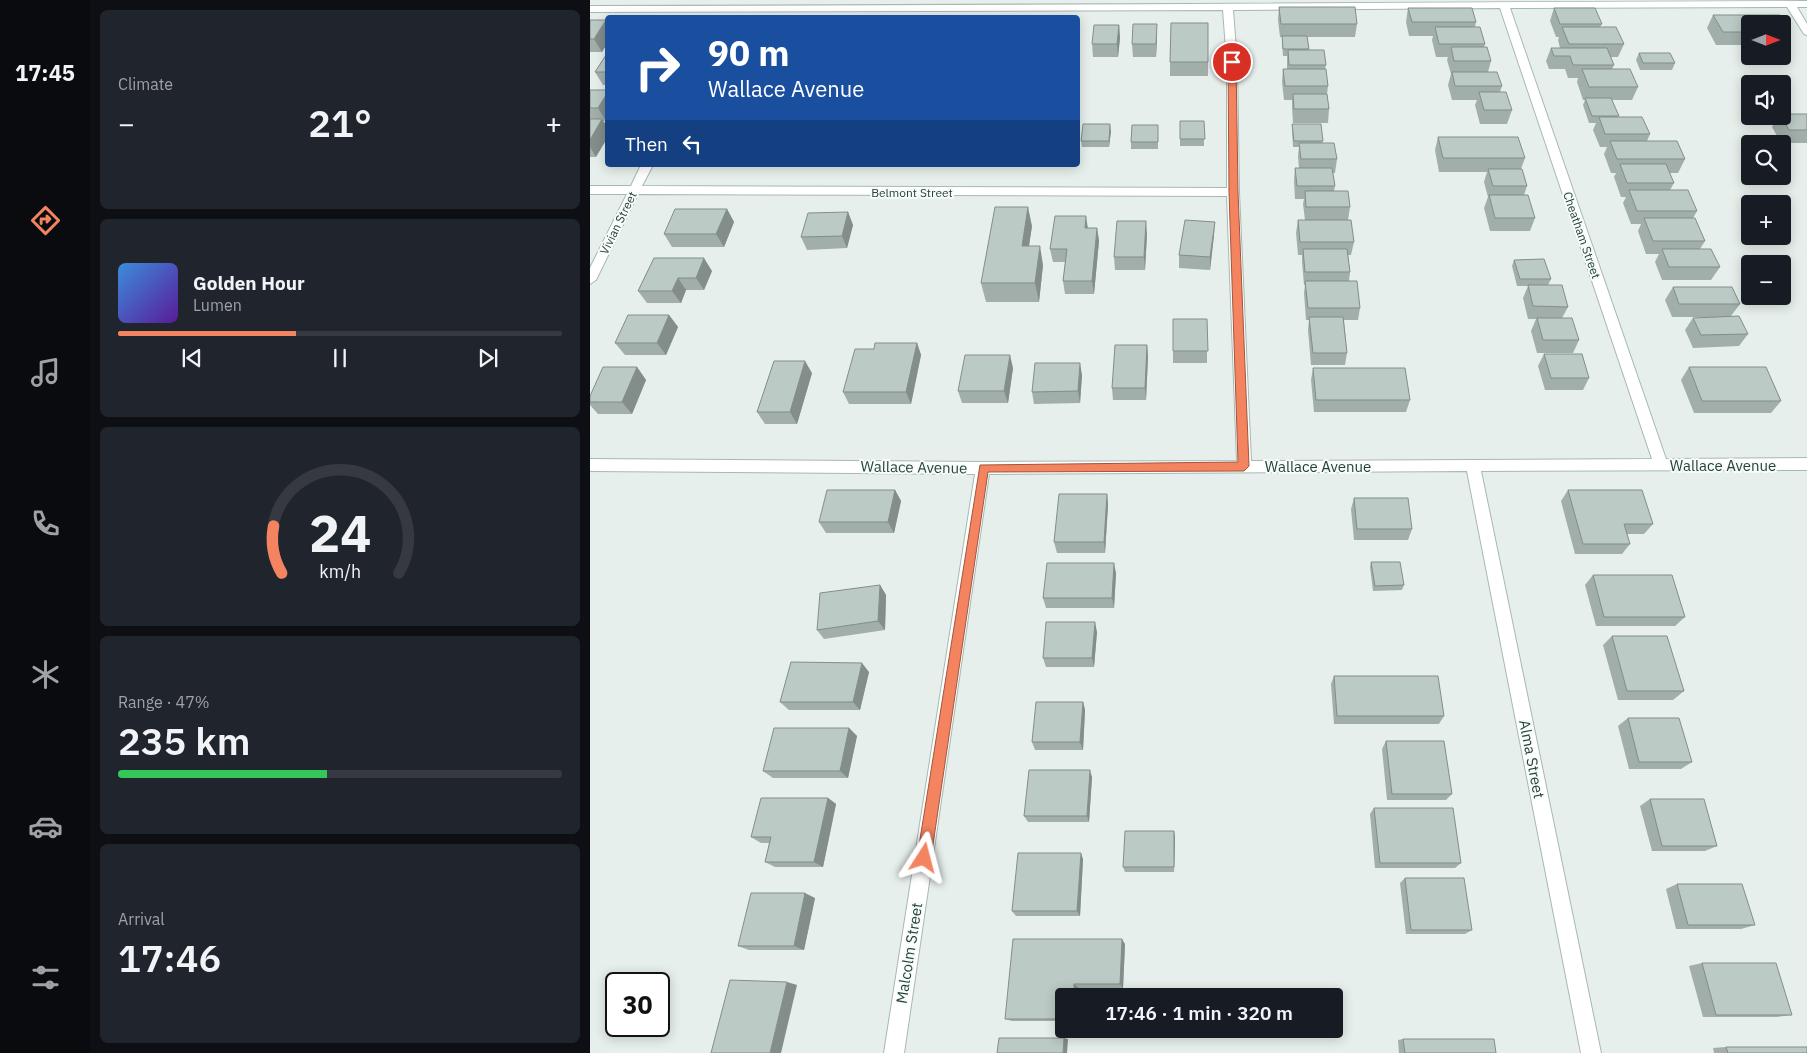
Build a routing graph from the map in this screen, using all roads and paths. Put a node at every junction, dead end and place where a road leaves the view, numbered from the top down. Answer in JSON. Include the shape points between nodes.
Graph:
{"nodes":[{"id":1,"x":1389,"y":2,"type":"edge"},
{"id":2,"x":1652,"y":2,"type":"edge"},
{"id":3,"x":1790,"y":4,"type":"junction"},
{"id":4,"x":1807,"y":4,"type":"edge"},
{"id":5,"x":1504,"y":5,"type":"junction"},
{"id":6,"x":1228,"y":7,"type":"junction"},
{"id":7,"x":590,"y":9,"type":"edge"},
{"id":8,"x":726,"y":9,"type":"edge"},
{"id":9,"x":1807,"y":32,"type":"edge"},
{"id":10,"x":645,"y":167,"type":"edge"},
{"id":11,"x":590,"y":190,"type":"edge"},
{"id":12,"x":634,"y":190,"type":"junction"},
{"id":13,"x":1233,"y":192,"type":"junction"},
{"id":14,"x":590,"y":280,"type":"edge"},
{"id":15,"x":1807,"y":464,"type":"edge"},
{"id":16,"x":1473,"y":465,"type":"junction"},
{"id":17,"x":1661,"y":465,"type":"junction"},
{"id":18,"x":590,"y":466,"type":"edge"},
{"id":19,"x":1244,"y":466,"type":"junction"},
{"id":20,"x":983,"y":468,"type":"junction"},
{"id":21,"x":894,"y":1053,"type":"edge"},
{"id":22,"x":1591,"y":1053,"type":"edge"}],
"edges":[{"from":1,"to":5,"type":"street"},
{"from":1,"to":6,"type":"street"},
{"from":2,"to":3,"type":"street"},
{"from":2,"to":5,"type":"street"},
{"from":3,"to":4,"type":"street"},
{"from":3,"to":9,"type":"street"},
{"from":5,"to":17,"type":"street","name":"Cheatham Street"},
{"from":6,"to":8,"type":"street"},
{"from":6,"to":13,"type":"street","via":[[1232,62]]},
{"from":7,"to":8,"type":"street"},
{"from":10,"to":12,"type":"street","name":"Vivian Street"},
{"from":11,"to":12,"type":"street","name":"Belmont Street"},
{"from":12,"to":13,"type":"street","name":"Belmont Street"},
{"from":12,"to":14,"type":"street","name":"Vivian Street"},
{"from":13,"to":19,"type":"street"},
{"from":15,"to":17,"type":"street","name":"Wallace Avenue"},
{"from":16,"to":17,"type":"street","name":"Wallace Avenue"},
{"from":16,"to":19,"type":"street","name":"Wallace Avenue"},
{"from":16,"to":22,"type":"street","name":"Alma Street"},
{"from":18,"to":20,"type":"street","name":"Wallace Avenue"},
{"from":19,"to":20,"type":"street","name":"Wallace Avenue"},
{"from":20,"to":21,"type":"street","name":"Malcolm Street"}]}
